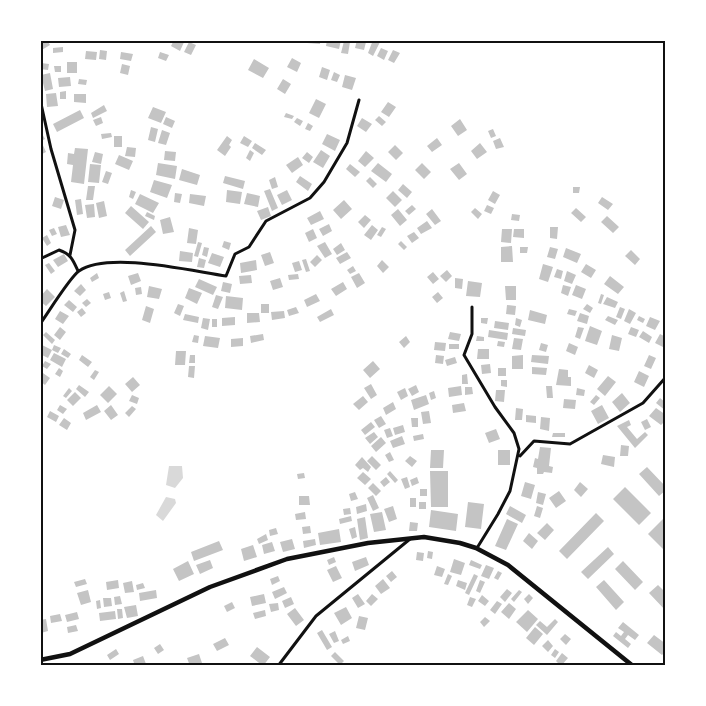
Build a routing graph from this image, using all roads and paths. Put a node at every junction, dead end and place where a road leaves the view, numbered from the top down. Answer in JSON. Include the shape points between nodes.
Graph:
{"nodes":[{"id":1,"x":40,"y":99,"type":"edge"},
{"id":2,"x":359,"y":100,"type":"dead end"},
{"id":3,"x":70,"y":255,"type":"junction"},
{"id":4,"x":40,"y":259,"type":"edge"},
{"id":5,"x":78,"y":271,"type":"junction"},
{"id":6,"x":472,"y":307,"type":"dead end"},
{"id":7,"x":40,"y":324,"type":"edge"},
{"id":8,"x":666,"y":377,"type":"edge"},
{"id":9,"x":519,"y":458,"type":"junction"},
{"id":10,"x":412,"y":538,"type":"junction"},
{"id":11,"x":476,"y":549,"type":"junction"},
{"id":12,"x":40,"y":660,"type":"edge"},
{"id":13,"x":278,"y":666,"type":"edge"},
{"id":14,"x":633,"y":666,"type":"edge"}],
"edges":[{"from":1,"to":3,"type":"street","via":[[75,230]]},
{"from":2,"to":5,"type":"street","via":[[347,144],[324,182],[310,198],[266,221],[249,247],[235,254],[226,276],[123,262]]},
{"from":3,"to":4,"type":"street","via":[[59,250]]},
{"from":3,"to":5,"type":"street"},
{"from":5,"to":7,"type":"street"},
{"from":6,"to":9,"type":"street","via":[[472,334],[464,355],[514,432]]},
{"from":8,"to":9,"type":"street","via":[[644,404],[608,424],[570,444],[534,441]]},
{"from":9,"to":11,"type":"street","via":[[510,491]]},
{"from":10,"to":11,"type":"main road","via":[[444,540]]},
{"from":10,"to":12,"type":"main road","via":[[287,559],[210,586],[70,654]]},
{"from":10,"to":13,"type":"street","via":[[316,616]]},
{"from":11,"to":14,"type":"main road","via":[[524,576]]}]}
